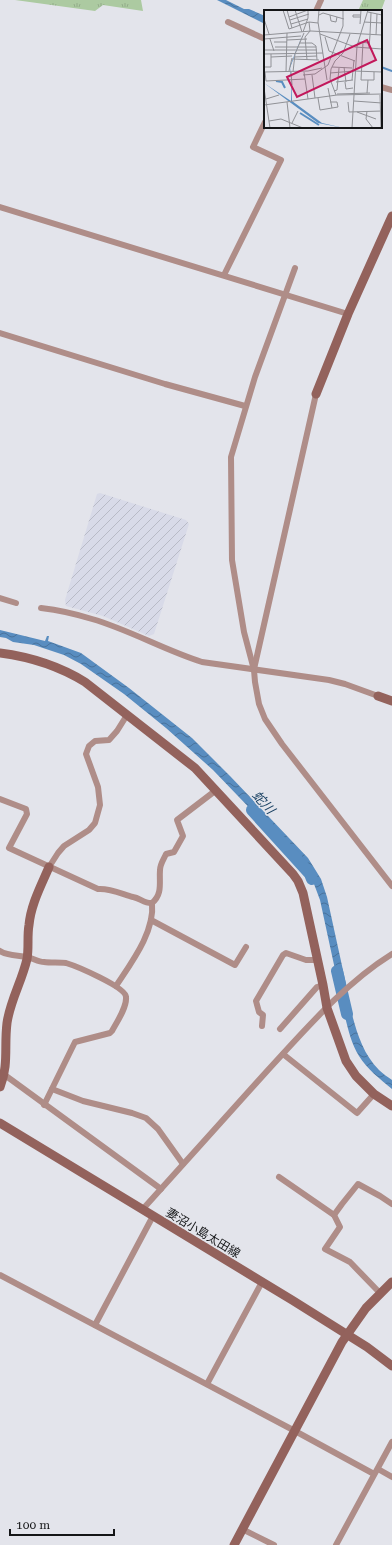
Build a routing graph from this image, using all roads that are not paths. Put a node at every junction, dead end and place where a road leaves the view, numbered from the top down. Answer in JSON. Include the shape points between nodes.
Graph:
{"nodes":[{"id":1,"x":321,"y":0,"type":"edge"},
{"id":2,"x":316,"y":10,"type":"edge"},
{"id":3,"x":228,"y":22,"type":"dead end"},
{"id":4,"x":264,"y":39,"type":"edge"},
{"id":5,"x":382,"y":87,"type":"edge"},
{"id":6,"x":392,"y":90,"type":"edge"},
{"id":7,"x":264,"y":124,"type":"edge"},
{"id":8,"x":0,"y":207,"type":"edge"},
{"id":9,"x":392,"y":216,"type":"edge"},
{"id":10,"x":295,"y":268,"type":"dead end"},
{"id":11,"x":224,"y":275,"type":"junction"},
{"id":12,"x":285,"y":295,"type":"junction"},
{"id":13,"x":348,"y":314,"type":"junction"},
{"id":14,"x":0,"y":334,"type":"edge"},
{"id":15,"x":316,"y":394,"type":"joint"},
{"id":16,"x":245,"y":406,"type":"junction"},
{"id":17,"x":0,"y":598,"type":"edge"},
{"id":18,"x":16,"y":603,"type":"dead end"},
{"id":19,"x":41,"y":608,"type":"dead end"},
{"id":20,"x":0,"y":653,"type":"edge"},
{"id":21,"x":254,"y":670,"type":"junction"},
{"id":22,"x":378,"y":696,"type":"joint"},
{"id":23,"x":392,"y":701,"type":"edge"},
{"id":24,"x":127,"y":715,"type":"junction"},
{"id":25,"x":215,"y":791,"type":"junction"},
{"id":26,"x":0,"y":799,"type":"edge"},
{"id":27,"x":49,"y":867,"type":"junction"},
{"id":28,"x":392,"y":886,"type":"edge"},
{"id":29,"x":152,"y":904,"type":"junction"},
{"id":30,"x":151,"y":920,"type":"junction"},
{"id":31,"x":246,"y":947,"type":"dead end"},
{"id":32,"x":0,"y":951,"type":"edge"},
{"id":33,"x":392,"y":954,"type":"edge"},
{"id":34,"x":27,"y":957,"type":"junction"},
{"id":35,"x":318,"y":958,"type":"junction"},
{"id":36,"x":323,"y":985,"type":"junction"},
{"id":37,"x":116,"y":986,"type":"junction"},
{"id":38,"x":329,"y":1005,"type":"junction"},
{"id":39,"x":262,"y":1026,"type":"dead end"},
{"id":40,"x":280,"y":1029,"type":"dead end"},
{"id":41,"x":283,"y":1054,"type":"junction"},
{"id":42,"x":2,"y":1073,"type":"edge"},
{"id":43,"x":0,"y":1087,"type":"edge"},
{"id":44,"x":52,"y":1089,"type":"junction"},
{"id":45,"x":374,"y":1094,"type":"junction"},
{"id":46,"x":44,"y":1105,"type":"junction"},
{"id":47,"x":392,"y":1106,"type":"edge"},
{"id":48,"x":0,"y":1123,"type":"edge"},
{"id":49,"x":183,"y":1164,"type":"junction"},
{"id":50,"x":279,"y":1177,"type":"dead end"},
{"id":51,"x":161,"y":1189,"type":"junction"},
{"id":52,"x":392,"y":1204,"type":"edge"},
{"id":53,"x":142,"y":1210,"type":"junction"},
{"id":54,"x":334,"y":1215,"type":"junction"},
{"id":55,"x":153,"y":1216,"type":"junction"},
{"id":56,"x":0,"y":1275,"type":"edge"},
{"id":57,"x":262,"y":1282,"type":"junction"},
{"id":58,"x":392,"y":1282,"type":"edge"},
{"id":59,"x":383,"y":1291,"type":"junction"},
{"id":60,"x":95,"y":1325,"type":"junction"},
{"id":61,"x":347,"y":1334,"type":"junction"},
{"id":62,"x":392,"y":1366,"type":"edge"},
{"id":63,"x":207,"y":1384,"type":"junction"},
{"id":64,"x":295,"y":1431,"type":"junction"},
{"id":65,"x":392,"y":1442,"type":"edge"},
{"id":66,"x":376,"y":1472,"type":"junction"},
{"id":67,"x":392,"y":1477,"type":"edge"},
{"id":68,"x":242,"y":1529,"type":"junction"},
{"id":69,"x":234,"y":1545,"type":"edge"},
{"id":70,"x":274,"y":1545,"type":"edge"},
{"id":71,"x":336,"y":1545,"type":"edge"}],
"edges":[{"from":1,"to":2,"type":"street"},
{"from":3,"to":4,"type":"street"},
{"from":5,"to":6,"type":"street"},
{"from":7,"to":11,"type":"street","via":[[253,148],[281,160]]},
{"from":8,"to":11,"type":"street"},
{"from":9,"to":13,"type":"street"},
{"from":10,"to":12,"type":"street"},
{"from":11,"to":12,"type":"street"},
{"from":12,"to":13,"type":"street"},
{"from":12,"to":16,"type":"street"},
{"from":13,"to":15,"type":"street"},
{"from":14,"to":16,"type":"street"},
{"from":15,"to":21,"type":"street"},
{"from":16,"to":21,"type":"street","via":[[231,458],[232,560],[244,632]]},
{"from":17,"to":18,"type":"street"},
{"from":19,"to":21,"type":"street","via":[[116,627],[202,662]]},
{"from":20,"to":24,"type":"street","via":[[43,662],[66,670]]},
{"from":21,"to":22,"type":"street","via":[[328,680]]},
{"from":21,"to":28,"type":"street","via":[[257,696],[266,719],[286,750]]},
{"from":22,"to":23,"type":"street"},
{"from":24,"to":25,"type":"street","via":[[194,768]]},
{"from":24,"to":27,"type":"street","via":[[109,740],[95,741],[89,746],[86,754],[98,787],[100,805],[95,823],[89,830],[64,846]]},
{"from":25,"to":29,"type":"street","via":[[177,820],[183,836],[174,852],[166,854],[160,868],[161,887]]},
{"from":25,"to":35,"type":"street","via":[[298,881]]},
{"from":26,"to":27,"type":"street","via":[[26,809],[27,814],[9,848]]},
{"from":27,"to":29,"type":"street","via":[[98,889],[111,890]]},
{"from":27,"to":34,"type":"street","via":[[33,903]]},
{"from":29,"to":30,"type":"street"},
{"from":30,"to":31,"type":"street","via":[[234,965]]},
{"from":30,"to":37,"type":"street","via":[[141,948]]},
{"from":32,"to":34,"type":"street","via":[[4,954]]},
{"from":33,"to":38,"type":"street"},
{"from":34,"to":37,"type":"street","via":[[43,962],[65,963]]},
{"from":34,"to":42,"type":"street","via":[[7,1024],[7,1057]]},
{"from":35,"to":36,"type":"street"},
{"from":35,"to":39,"type":"street","via":[[310,960],[286,953],[283,955],[256,1002],[259,1012],[263,1015]]},
{"from":36,"to":38,"type":"street"},
{"from":36,"to":40,"type":"street","via":[[317,987]]},
{"from":37,"to":44,"type":"street","via":[[127,998],[112,1031],[75,1042]]},
{"from":38,"to":41,"type":"street"},
{"from":38,"to":45,"type":"street","via":[[346,1061],[356,1076]]},
{"from":41,"to":45,"type":"street","via":[[357,1113]]},
{"from":41,"to":49,"type":"street"},
{"from":42,"to":43,"type":"street"},
{"from":42,"to":46,"type":"street"},
{"from":44,"to":46,"type":"street"},
{"from":44,"to":49,"type":"street","via":[[83,1101],[146,1118],[158,1129]]},
{"from":45,"to":47,"type":"street"},
{"from":46,"to":51,"type":"street"},
{"from":48,"to":53,"type":"street","name":"妻沼小島太田線"},
{"from":49,"to":51,"type":"street"},
{"from":50,"to":54,"type":"street"},
{"from":51,"to":53,"type":"street"},
{"from":52,"to":54,"type":"street","via":[[358,1184]]},
{"from":53,"to":55,"type":"street","name":"妻沼小島太田線"},
{"from":54,"to":59,"type":"street","via":[[340,1227],[325,1249],[350,1262],[378,1291]]},
{"from":55,"to":57,"type":"street","name":"妻沼小島太田線"},
{"from":55,"to":60,"type":"street"},
{"from":56,"to":60,"type":"street"},
{"from":57,"to":61,"type":"street","name":"妻沼小島太田線"},
{"from":57,"to":63,"type":"street"},
{"from":58,"to":59,"type":"street"},
{"from":59,"to":61,"type":"street","via":[[366,1308]]},
{"from":60,"to":63,"type":"street"},
{"from":61,"to":62,"type":"street","name":"妻沼小島太田線"},
{"from":61,"to":64,"type":"street"},
{"from":63,"to":64,"type":"street"},
{"from":64,"to":66,"type":"street"},
{"from":64,"to":68,"type":"street"},
{"from":65,"to":66,"type":"street"},
{"from":66,"to":67,"type":"street"},
{"from":66,"to":71,"type":"street"},
{"from":68,"to":69,"type":"street"},
{"from":68,"to":70,"type":"street"}]}
